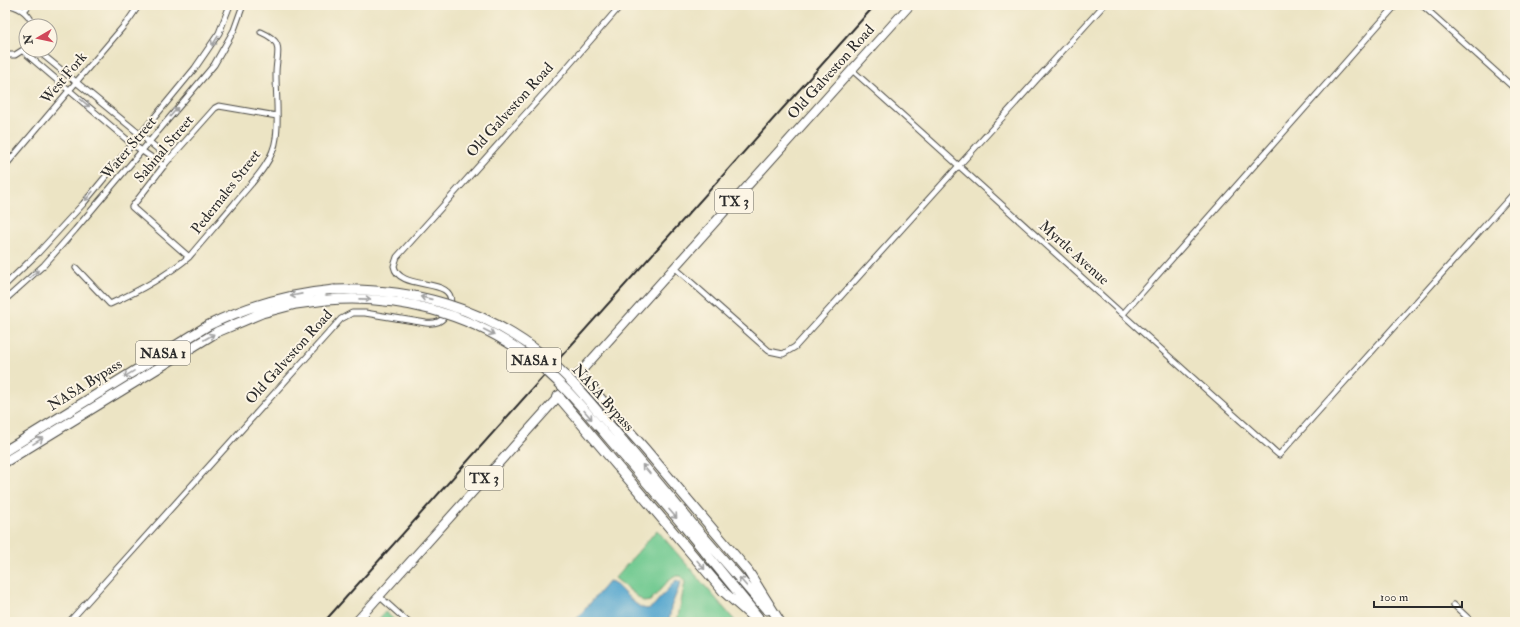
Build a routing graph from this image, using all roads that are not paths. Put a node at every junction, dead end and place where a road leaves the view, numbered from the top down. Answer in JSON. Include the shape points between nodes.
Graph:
{"nodes":[{"id":1,"x":8,"y":5,"type":"edge"},
{"id":2,"x":29,"y":5,"type":"edge"},
{"id":3,"x":139,"y":5,"type":"edge"},
{"id":4,"x":230,"y":5,"type":"edge"},
{"id":5,"x":244,"y":5,"type":"edge"},
{"id":6,"x":621,"y":5,"type":"edge"},
{"id":7,"x":910,"y":5,"type":"edge"},
{"id":8,"x":1104,"y":5,"type":"edge"},
{"id":9,"x":1396,"y":5,"type":"edge"},
{"id":10,"x":1422,"y":5,"type":"edge"},
{"id":11,"x":24,"y":11,"type":"junction"},
{"id":12,"x":30,"y":18,"type":"edge"},
{"id":13,"x":261,"y":32,"type":"dead end"},
{"id":14,"x":18,"y":53,"type":"edge"},
{"id":15,"x":5,"y":56,"type":"edge"},
{"id":16,"x":33,"y":58,"type":"edge"},
{"id":17,"x":47,"y":58,"type":"edge"},
{"id":18,"x":852,"y":70,"type":"junction"},
{"id":19,"x":76,"y":82,"type":"junction"},
{"id":20,"x":1515,"y":89,"type":"edge"},
{"id":21,"x":69,"y":90,"type":"junction"},
{"id":22,"x":277,"y":116,"type":"junction"},
{"id":23,"x":140,"y":135,"type":"junction"},
{"id":24,"x":149,"y":142,"type":"junction"},
{"id":25,"x":132,"y":144,"type":"junction"},
{"id":26,"x":142,"y":150,"type":"junction"},
{"id":27,"x":170,"y":159,"type":"junction"},
{"id":28,"x":959,"y":165,"type":"junction"},
{"id":29,"x":5,"y":166,"type":"edge"},
{"id":30,"x":164,"y":166,"type":"junction"},
{"id":31,"x":1515,"y":192,"type":"edge"},
{"id":32,"x":189,"y":257,"type":"junction"},
{"id":33,"x":674,"y":267,"type":"junction"},
{"id":34,"x":76,"y":268,"type":"dead end"},
{"id":35,"x":6,"y":284,"type":"edge"},
{"id":36,"x":14,"y":292,"type":"junction"},
{"id":37,"x":5,"y":300,"type":"edge"},
{"id":38,"x":1123,"y":314,"type":"junction"},
{"id":39,"x":578,"y":374,"type":"junction"},
{"id":40,"x":558,"y":396,"type":"junction"},
{"id":41,"x":646,"y":449,"type":"junction"},
{"id":42,"x":5,"y":451,"type":"edge"},
{"id":43,"x":5,"y":462,"type":"edge"},
{"id":44,"x":623,"y":474,"type":"junction"},
{"id":45,"x":686,"y":522,"type":"junction"},
{"id":46,"x":379,"y":596,"type":"junction"},
{"id":47,"x":1454,"y":605,"type":"dead end"},
{"id":48,"x":69,"y":622,"type":"edge"},
{"id":49,"x":356,"y":622,"type":"edge"},
{"id":50,"x":408,"y":622,"type":"edge"},
{"id":51,"x":758,"y":622,"type":"edge"},
{"id":52,"x":763,"y":622,"type":"edge"},
{"id":53,"x":779,"y":622,"type":"edge"},
{"id":54,"x":1472,"y":622,"type":"edge"}],
"edges":[{"from":1,"to":11,"type":"street"},
{"from":2,"to":11,"type":"street"},
{"from":3,"to":19,"type":"street","name":"West Fork"},
{"from":4,"to":23,"type":"street","name":"Water Street","one_way":true,"via":[[209,50]]},
{"from":24,"to":5,"type":"street","name":"Water Street","one_way":true,"via":[[214,65],[234,30]]},
{"from":6,"to":48,"type":"street","name":"Old Galveston Road","via":[[397,257],[394,266],[399,276],[405,280],[437,286],[448,294],[451,303],[444,319],[431,323],[357,313],[341,319]]},
{"from":7,"to":18,"type":"main road","name":"Old Galveston Road","number":"TX 3"},
{"from":8,"to":28,"type":"street"},
{"from":9,"to":38,"type":"street"},
{"from":10,"to":20,"type":"street"},
{"from":11,"to":12,"type":"street"},
{"from":13,"to":22,"type":"street","name":"Pedernales Street","via":[[274,38],[277,44]]},
{"from":14,"to":15,"type":"street"},
{"from":16,"to":21,"type":"street"},
{"from":17,"to":19,"type":"street"},
{"from":18,"to":28,"type":"street","name":"Myrtle Avenue"},
{"from":18,"to":33,"type":"main road","name":"Old Galveston Road","number":"TX 3"},
{"from":19,"to":21,"type":"street","name":"West Fork"},
{"from":19,"to":23,"type":"street"},
{"from":21,"to":25,"type":"street","one_way":true},
{"from":21,"to":29,"type":"street","name":"West Fork"},
{"from":22,"to":27,"type":"street","name":"Sabinal Street","via":[[219,106]]},
{"from":22,"to":32,"type":"street","name":"Pedernales Street","via":[[276,139],[266,163]]},
{"from":23,"to":24,"type":"street"},
{"from":23,"to":25,"type":"street","name":"Water Street"},
{"from":24,"to":26,"type":"street","name":"Water Street"},
{"from":24,"to":27,"type":"street"},
{"from":25,"to":26,"type":"street"},
{"from":25,"to":35,"type":"street","name":"Water Street","one_way":true,"via":[[83,204]]},
{"from":26,"to":30,"type":"street"},
{"from":36,"to":26,"type":"street","name":"Water Street","one_way":true,"via":[[55,253]]},
{"from":27,"to":30,"type":"street","name":"Sabinal Street"},
{"from":28,"to":33,"type":"street","via":[[795,346],[783,354],[769,351]]},
{"from":28,"to":38,"type":"street","name":"Myrtle Avenue"},
{"from":30,"to":32,"type":"street","name":"Sabinal Street","via":[[132,207]]},
{"from":31,"to":38,"type":"street","name":"Myrtle Avenue","via":[[1279,455]]},
{"from":32,"to":34,"type":"street","name":"Pedernales Street","via":[[178,266],[110,304]]},
{"from":33,"to":39,"type":"main road","name":"Old Galveston Road","number":"TX 3"},
{"from":35,"to":36,"type":"street","name":"Water Street"},
{"from":36,"to":37,"type":"street","name":"Water Street"},
{"from":39,"to":40,"type":"main road","name":"Old Galveston Road","number":"TX 3"},
{"from":39,"to":41,"type":"highway"},
{"from":40,"to":44,"type":"highway"},
{"from":40,"to":46,"type":"main road","name":"Old Galveston Road","number":"TX 3"},
{"from":41,"to":44,"type":"highway","via":[[628,455],[624,462]]},
{"from":41,"to":53,"type":"highway","via":[[748,571]]},
{"from":45,"to":42,"type":"highway","name":"NASA Bypass","number":"NASA 1","one_way":true,"bridge":true,"via":[[574,384],[545,357],[512,334],[472,314],[435,300],[389,291],[334,290],[305,293],[274,299],[222,318]]},
{"from":43,"to":45,"type":"highway","name":"NASA Bypass","number":"NASA 1","one_way":true,"bridge":true,"via":[[217,332],[262,313],[296,304],[326,300],[374,299],[417,306],[463,320],[489,332],[528,356],[572,396]]},
{"from":44,"to":51,"type":"highway","one_way":true,"via":[[724,592]]},
{"from":45,"to":52,"type":"highway","name":"NASA Bypass","number":"NASA 1"},
{"from":53,"to":45,"type":"highway","name":"NASA Bypass","number":"NASA 1","one_way":true},
{"from":46,"to":49,"type":"main road","name":"Old Galveston Road","number":"TX 3"},
{"from":46,"to":50,"type":"street"},
{"from":47,"to":54,"type":"street"}]}
